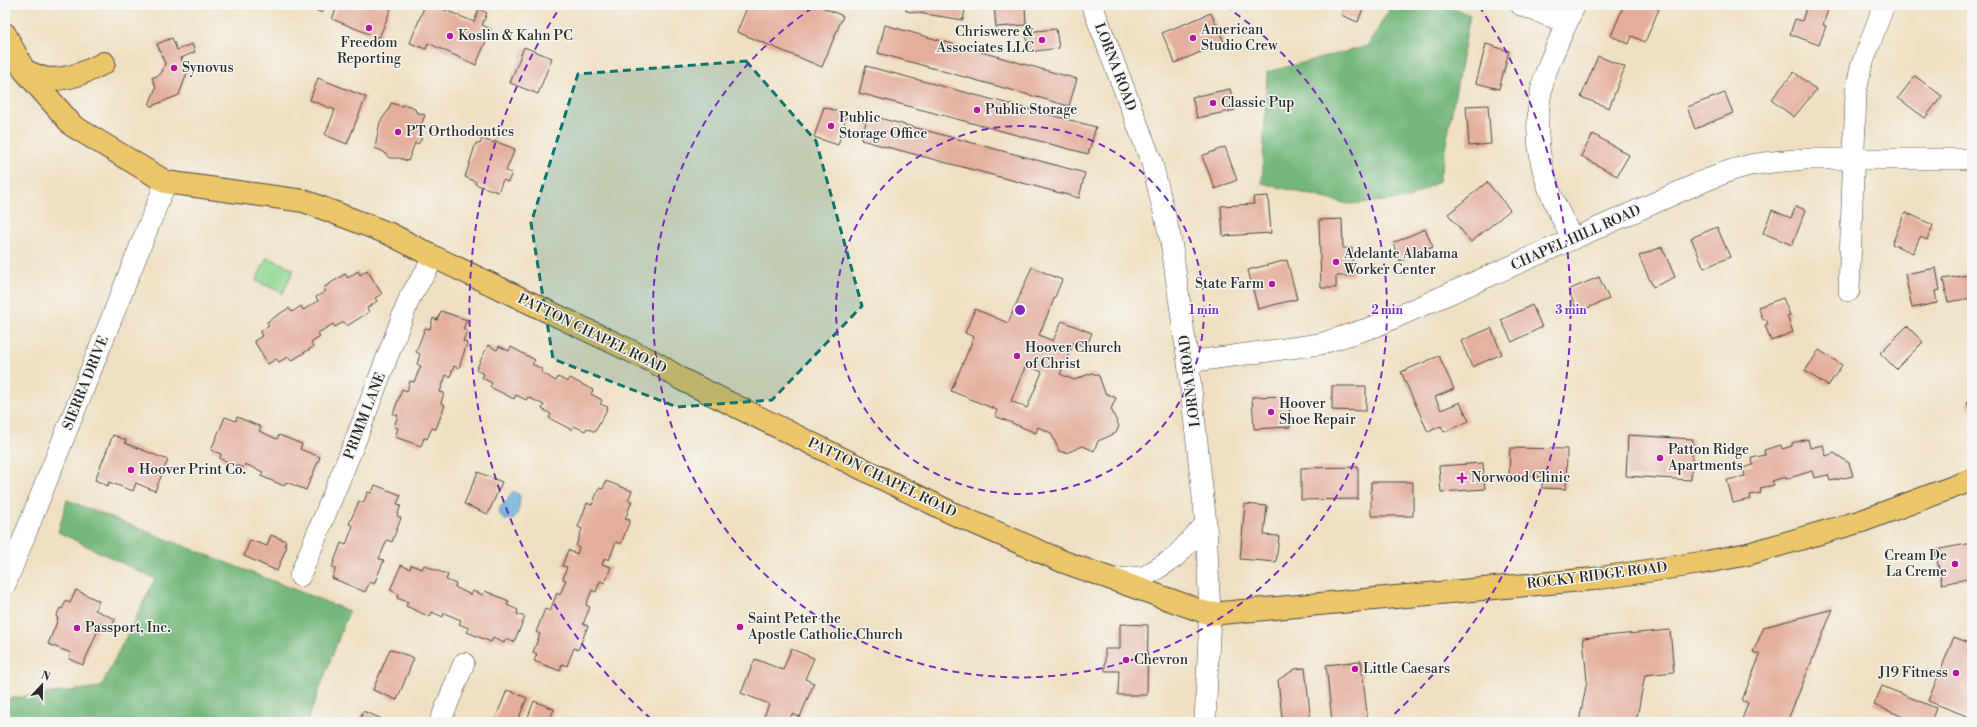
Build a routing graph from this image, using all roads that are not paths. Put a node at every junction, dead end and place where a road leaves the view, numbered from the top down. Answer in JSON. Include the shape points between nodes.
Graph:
{"nodes":[{"id":1,"x":1092,"y":5,"type":"edge"},
{"id":2,"x":1520,"y":5,"type":"edge"},
{"id":3,"x":1884,"y":5,"type":"edge"},
{"id":4,"x":1571,"y":14,"type":"edge"},
{"id":5,"x":5,"y":34,"type":"edge"},
{"id":6,"x":104,"y":63,"type":"dead end"},
{"id":7,"x":24,"y":70,"type":"junction"},
{"id":8,"x":1972,"y":159,"type":"edge"},
{"id":9,"x":1854,"y":160,"type":"junction"},
{"id":10,"x":166,"y":182,"type":"junction"},
{"id":11,"x":1572,"y":239,"type":"junction"},
{"id":12,"x":432,"y":256,"type":"junction"},
{"id":13,"x":1849,"y":292,"type":"dead end"},
{"id":14,"x":1188,"y":362,"type":"junction"},
{"id":15,"x":1972,"y":480,"type":"edge"},
{"id":16,"x":1206,"y":524,"type":"junction"},
{"id":17,"x":300,"y":576,"type":"dead end"},
{"id":18,"x":1111,"y":579,"type":"junction"},
{"id":19,"x":5,"y":585,"type":"edge"},
{"id":20,"x":1210,"y":614,"type":"junction"},
{"id":21,"x":464,"y":663,"type":"dead end"},
{"id":22,"x":440,"y":722,"type":"edge"},
{"id":23,"x":1204,"y":722,"type":"edge"}],
"edges":[{"from":1,"to":14,"type":"street","name":"LORNA ROAD","via":[[1152,163],[1170,241]]},
{"from":2,"to":4,"type":"street"},
{"from":3,"to":9,"type":"street","via":[[1861,67],[1856,92]]},
{"from":4,"to":11,"type":"street","via":[[1546,73],[1539,102],[1538,129],[1540,157],[1549,189]]},
{"from":5,"to":7,"type":"main road","name":"PATTON CHAPEL ROAD"},
{"from":6,"to":7,"type":"main road","via":[[85,73],[66,77],[45,78]]},
{"from":7,"to":10,"type":"main road","name":"PATTON CHAPEL ROAD","via":[[73,126]]},
{"from":8,"to":9,"type":"street","name":"CHAPEL HILL ROAD"},
{"from":9,"to":11,"type":"street","name":"CHAPEL HILL ROAD","via":[[1806,159],[1750,165],[1697,184]]},
{"from":9,"to":13,"type":"street"},
{"from":10,"to":12,"type":"main road","name":"PATTON CHAPEL ROAD","via":[[304,201],[390,234]]},
{"from":10,"to":19,"type":"street","name":"SIERRA DRIVE"},
{"from":11,"to":14,"type":"street","name":"CHAPEL HILL ROAD","via":[[1404,315],[1349,336],[1320,344]]},
{"from":12,"to":17,"type":"street","name":"PRIMM LANE","via":[[410,297]]},
{"from":12,"to":18,"type":"main road","name":"PATTON CHAPEL ROAD","via":[[656,363],[681,379],[954,514],[1064,562]]},
{"from":14,"to":16,"type":"street","name":"LORNA ROAD"},
{"from":15,"to":20,"type":"main road","name":"ROCKY RIDGE ROAD","via":[[1862,521],[1748,554],[1702,563],[1593,579]]},
{"from":16,"to":18,"type":"street","via":[[1174,558],[1144,577]]},
{"from":16,"to":20,"type":"street","name":"LORNA ROAD"},
{"from":18,"to":20,"type":"main road","name":"PATTON CHAPEL ROAD"},
{"from":20,"to":23,"type":"street","name":"LORNA ROAD"},
{"from":21,"to":22,"type":"street"}]}
